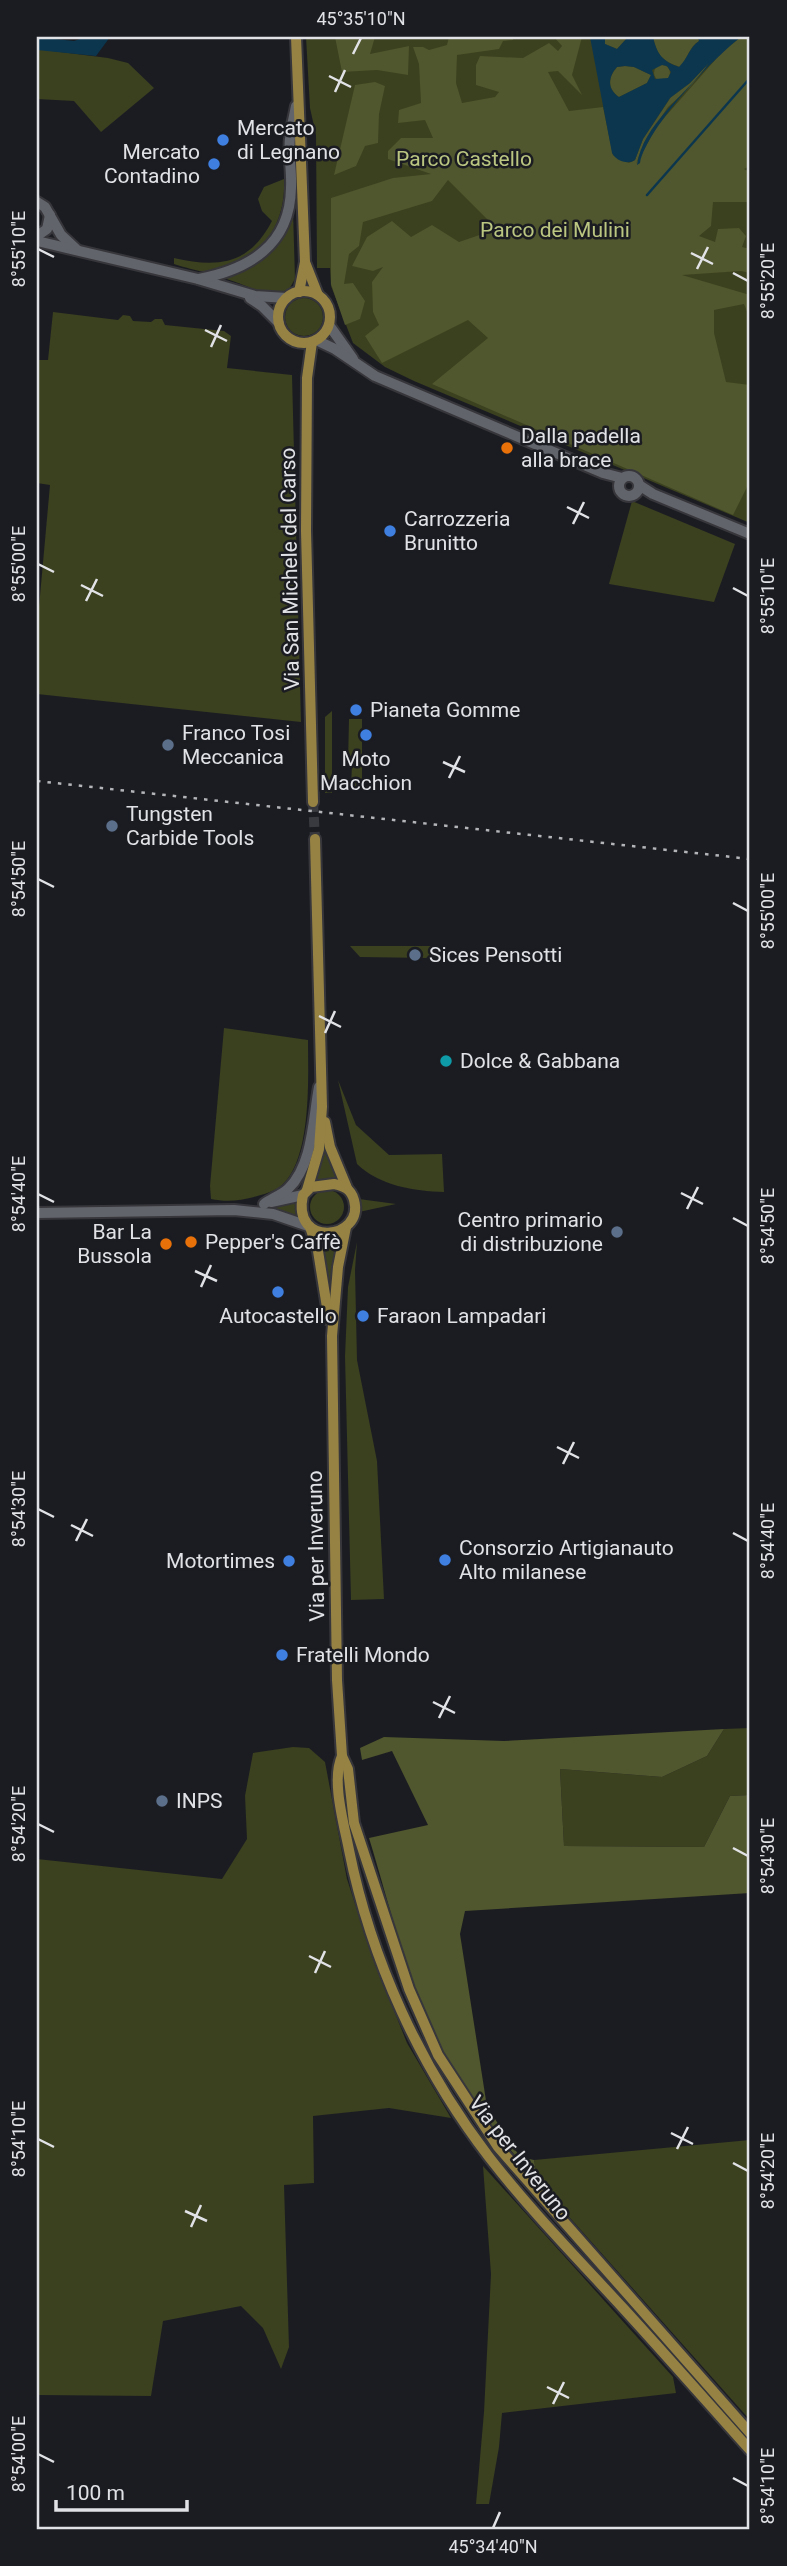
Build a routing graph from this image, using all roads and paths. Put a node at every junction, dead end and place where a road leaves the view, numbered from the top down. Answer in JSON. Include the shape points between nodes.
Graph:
{"nodes":[{"id":1,"x":296,"y":37,"type":"edge"},
{"id":2,"x":299,"y":93,"type":"junction"},
{"id":3,"x":37,"y":202,"type":"edge"},
{"id":4,"x":50,"y":215,"type":"junction"},
{"id":5,"x":37,"y":239,"type":"edge"},
{"id":6,"x":76,"y":249,"type":"junction"},
{"id":7,"x":305,"y":262,"type":"junction"},
{"id":8,"x":198,"y":279,"type":"junction"},
{"id":9,"x":232,"y":289,"type":"junction"},
{"id":10,"x":299,"y":292,"type":"junction"},
{"id":11,"x":318,"y":295,"type":"junction"},
{"id":12,"x":287,"y":298,"type":"junction"},
{"id":13,"x":279,"y":323,"type":"junction"},
{"id":14,"x":329,"y":325,"type":"junction"},
{"id":15,"x":314,"y":341,"type":"junction"},
{"id":16,"x":296,"y":342,"type":"junction"},
{"id":17,"x":359,"y":367,"type":"junction"},
{"id":18,"x":307,"y":378,"type":"junction"},
{"id":19,"x":620,"y":480,"type":"junction"},
{"id":20,"x":638,"y":488,"type":"junction"},
{"id":21,"x":750,"y":534,"type":"edge"},
{"id":22,"x":313,"y":802,"type":"tunnel mouth"},
{"id":23,"x":315,"y":839,"type":"tunnel mouth"},
{"id":24,"x":321,"y":1074,"type":"junction"},
{"id":25,"x":322,"y":1108,"type":"junction"},
{"id":26,"x":347,"y":1188,"type":"junction"},
{"id":27,"x":305,"y":1192,"type":"junction"},
{"id":28,"x":264,"y":1204,"type":"junction"},
{"id":29,"x":234,"y":1210,"type":"junction"},
{"id":30,"x":37,"y":1213,"type":"edge"},
{"id":31,"x":309,"y":1227,"type":"junction"},
{"id":32,"x":346,"y":1227,"type":"junction"},
{"id":33,"x":332,"y":1336,"type":"junction"},
{"id":34,"x":342,"y":1756,"type":"junction"},
{"id":35,"x":750,"y":2432,"type":"edge"},
{"id":36,"x":750,"y":2450,"type":"edge"}],
"edges":[{"from":1,"to":2,"type":"main road"},
{"from":2,"to":7,"type":"main road"},
{"from":2,"to":8,"type":"street","via":[[290,140],[289,211],[283,226],[250,262]]},
{"from":3,"to":4,"type":"street"},
{"from":4,"to":5,"type":"street","via":[[47,229]]},
{"from":4,"to":6,"type":"street"},
{"from":5,"to":6,"type":"street"},
{"from":6,"to":8,"type":"street"},
{"from":7,"to":10,"type":"main road"},
{"from":7,"to":11,"type":"main road"},
{"from":8,"to":9,"type":"street"},
{"from":9,"to":12,"type":"street","via":[[267,299]]},
{"from":9,"to":13,"type":"street","via":[[262,306]]},
{"from":10,"to":11,"type":"main road"},
{"from":10,"to":12,"type":"main road"},
{"from":11,"to":14,"type":"main road","via":[[330,312]]},
{"from":12,"to":13,"type":"main road"},
{"from":13,"to":16,"type":"main road","via":[[285,335]]},
{"from":14,"to":15,"type":"main road"},
{"from":14,"to":17,"type":"street"},
{"from":15,"to":16,"type":"main road"},
{"from":15,"to":17,"type":"street","via":[[335,349]]},
{"from":15,"to":18,"type":"main road","name":"Via San Michele del Carso"},
{"from":16,"to":18,"type":"main road","name":"Via San Michele del Carso"},
{"from":17,"to":19,"type":"street"},
{"from":18,"to":22,"type":"main road","name":"Via San Michele del Carso"},
{"from":19,"to":20,"type":"street","via":[[631,475]]},
{"from":19,"to":20,"type":"street","via":[[625,496],[632,496]]},
{"from":20,"to":21,"type":"street"},
{"from":23,"to":24,"type":"main road"},
{"from":24,"to":25,"type":"main road"},
{"from":24,"to":28,"type":"street","via":[[301,1170],[288,1189]]},
{"from":25,"to":26,"type":"main road","via":[[330,1147]]},
{"from":25,"to":27,"type":"main road","via":[[319,1149]]},
{"from":26,"to":27,"type":"main road","via":[[320,1185]]},
{"from":26,"to":32,"type":"main road","via":[[355,1204]]},
{"from":27,"to":28,"type":"street"},
{"from":27,"to":31,"type":"main road","via":[[301,1213]]},
{"from":28,"to":29,"type":"street"},
{"from":29,"to":30,"type":"street"},
{"from":29,"to":31,"type":"street","via":[[273,1214]]},
{"from":31,"to":32,"type":"main road","via":[[328,1233]]},
{"from":31,"to":33,"type":"main road","name":"Via per Inveruno","via":[[318,1251]]},
{"from":32,"to":33,"type":"main road","name":"Via per Inveruno"},
{"from":33,"to":34,"type":"main road","name":"Via per Inveruno"},
{"from":34,"to":35,"type":"main road","name":"Via per Inveruno","via":[[348,1769],[354,1824],[409,1989],[438,2055],[498,2147]]},
{"from":34,"to":36,"type":"main road","name":"Via per Inveruno","via":[[338,1778],[356,1887],[389,1982],[433,2073],[476,2140],[523,2199]]}]}
